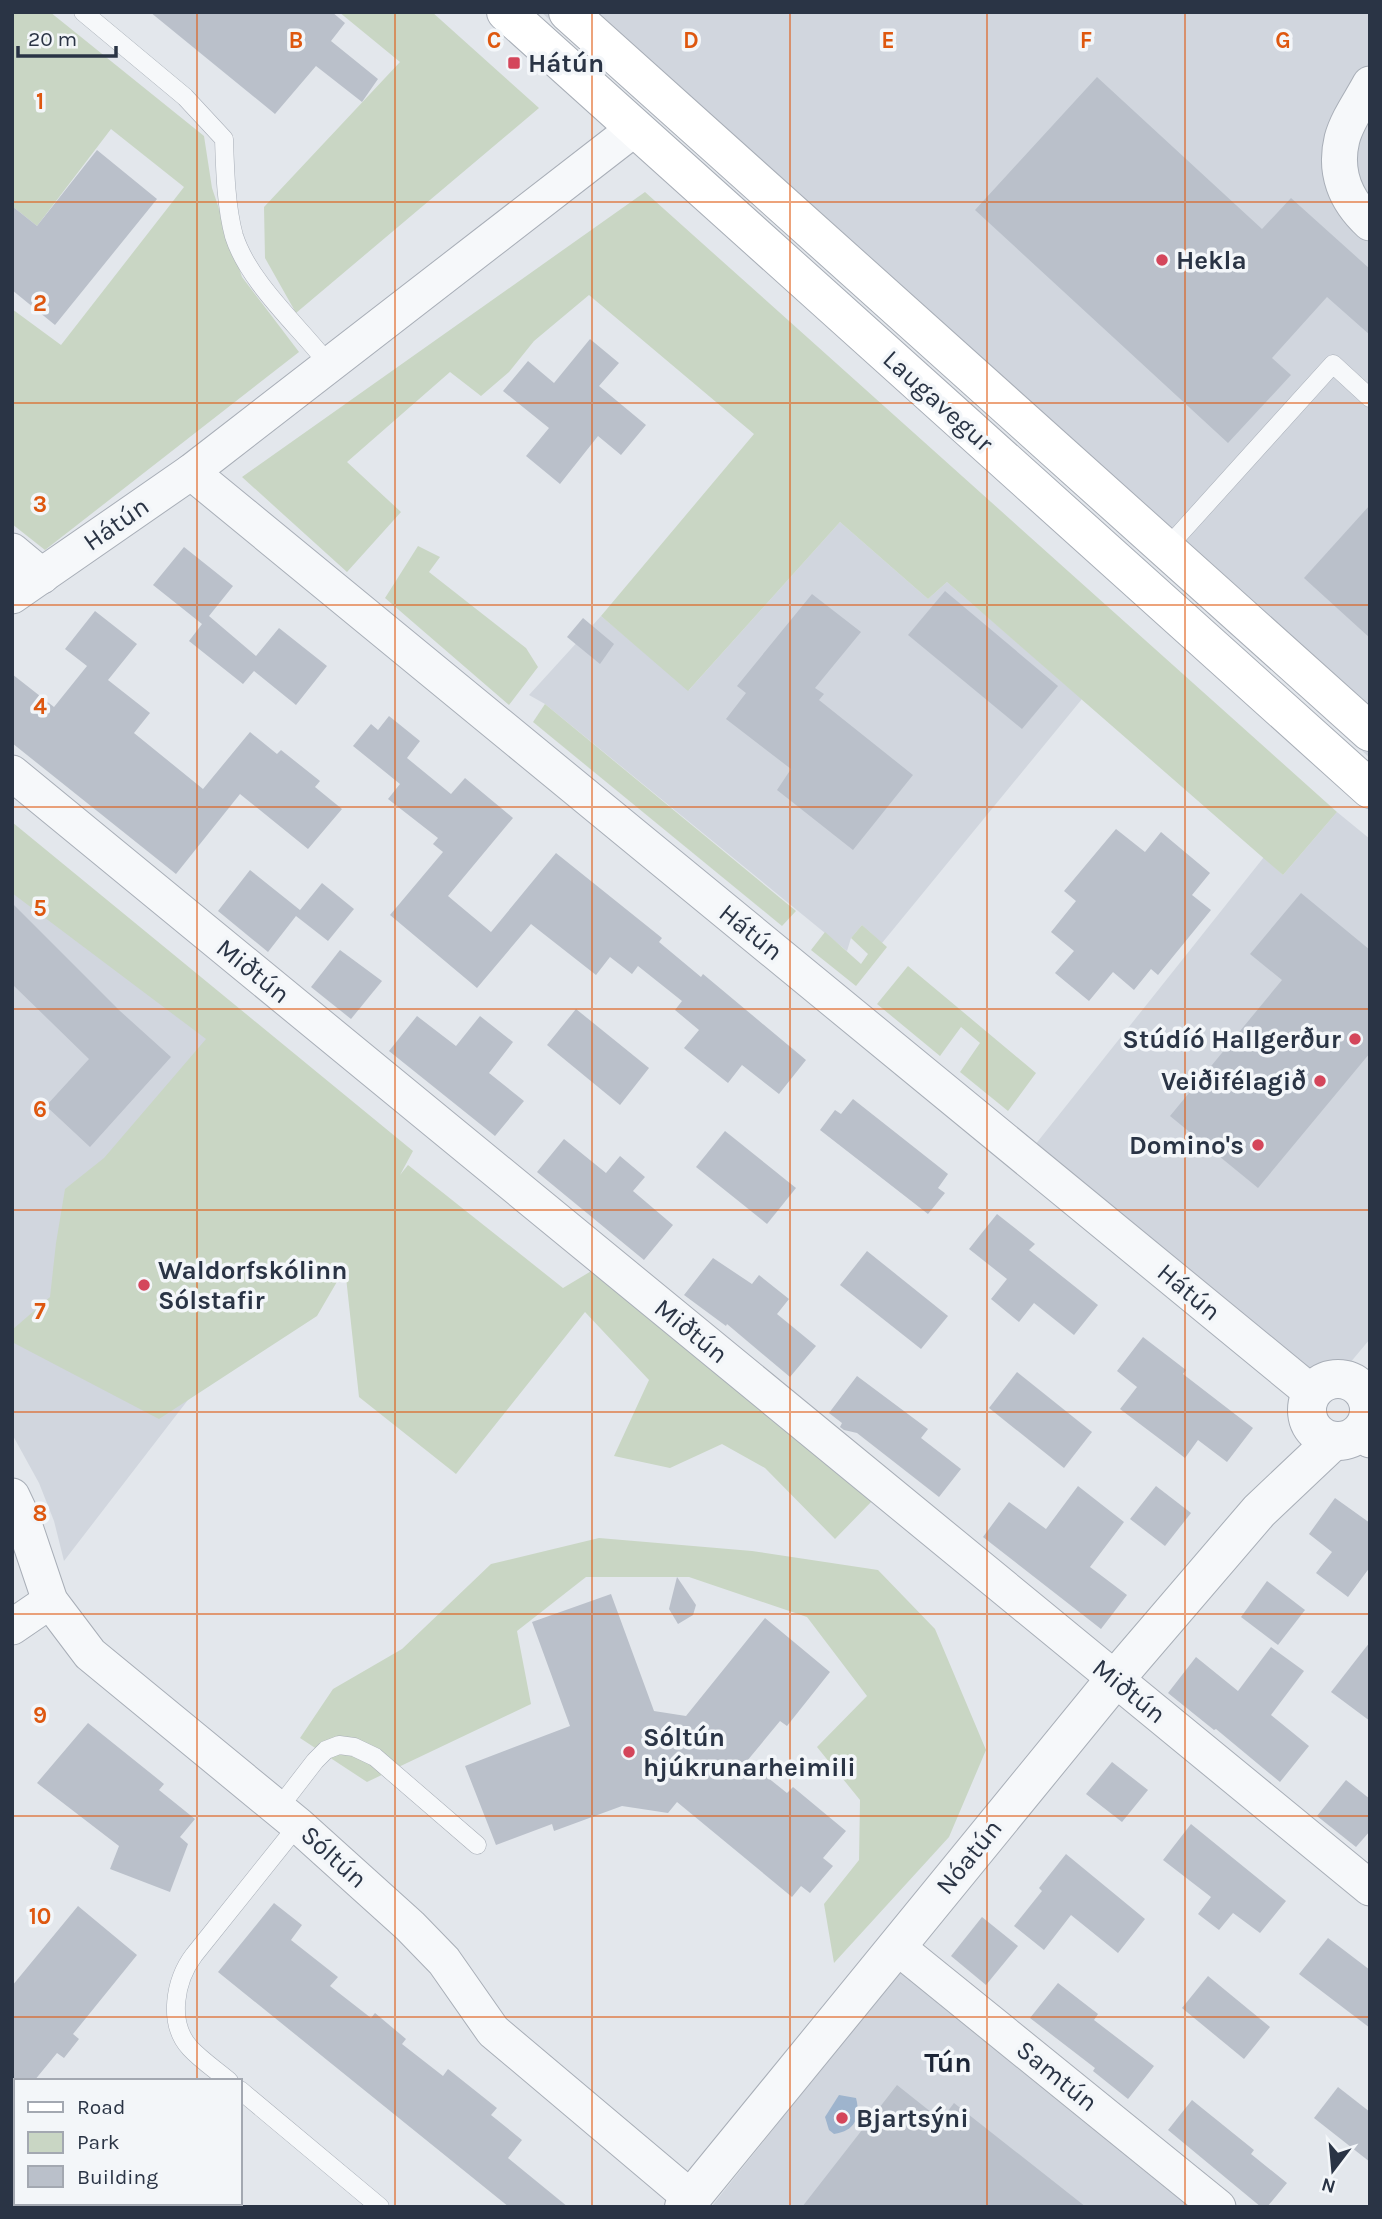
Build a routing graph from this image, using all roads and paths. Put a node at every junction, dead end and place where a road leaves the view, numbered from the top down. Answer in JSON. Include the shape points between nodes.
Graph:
{"nodes":[{"id":1,"x":83,"y":12,"type":"edge"},
{"id":2,"x":506,"y":12,"type":"edge"},
{"id":3,"x":568,"y":12,"type":"edge"},
{"id":4,"x":1370,"y":84,"type":"edge"},
{"id":5,"x":635,"y":129,"type":"junction"},
{"id":6,"x":1370,"y":223,"type":"edge"},
{"id":7,"x":329,"y":365,"type":"junction"},
{"id":8,"x":1370,"y":398,"type":"edge"},
{"id":9,"x":191,"y":472,"type":"junction"},
{"id":10,"x":1165,"y":550,"type":"junction"},
{"id":11,"x":12,"y":551,"type":"edge"},
{"id":12,"x":42,"y":576,"type":"junction"},
{"id":13,"x":12,"y":596,"type":"edge"},
{"id":14,"x":1370,"y":732,"type":"edge"},
{"id":15,"x":12,"y":773,"type":"edge"},
{"id":16,"x":1370,"y":789,"type":"edge"},
{"id":17,"x":1370,"y":1356,"type":"edge"},
{"id":18,"x":1345,"y":1413,"type":"edge"},
{"id":19,"x":12,"y":1496,"type":"edge"},
{"id":20,"x":50,"y":1601,"type":"junction"},
{"id":21,"x":12,"y":1627,"type":"edge"},
{"id":22,"x":1115,"y":1679,"type":"junction"},
{"id":23,"x":288,"y":1817,"type":"junction"},
{"id":24,"x":477,"y":1845,"type":"dead end"},
{"id":25,"x":1370,"y":1888,"type":"edge"},
{"id":26,"x":897,"y":1946,"type":"junction"},
{"id":27,"x":227,"y":2079,"type":"edge"},
{"id":28,"x":242,"y":2092,"type":"edge"},
{"id":29,"x":687,"y":2202,"type":"edge"},
{"id":30,"x":380,"y":2207,"type":"edge"},
{"id":31,"x":1218,"y":2207,"type":"edge"}],
"edges":[{"from":1,"to":7,"type":"lane","via":[[185,97],[224,139],[234,236],[255,276]]},
{"from":2,"to":5,"type":"main road","name":"Laugavegur"},
{"from":3,"to":10,"type":"main road","name":"Laugavegur"},
{"from":4,"to":6,"type":"street","via":[[1343,137],[1340,161],[1343,190]]},
{"from":5,"to":7,"type":"street","name":"Hátún"},
{"from":5,"to":16,"type":"main road","name":"Laugavegur"},
{"from":7,"to":9,"type":"street","name":"Hátún"},
{"from":8,"to":10,"type":"lane","via":[[1333,364]]},
{"from":9,"to":12,"type":"street","name":"Hátún"},
{"from":9,"to":18,"type":"street","name":"Hátún"},
{"from":10,"to":14,"type":"main road","name":"Laugavegur"},
{"from":11,"to":12,"type":"street"},
{"from":12,"to":13,"type":"street","name":"Hátún"},
{"from":15,"to":22,"type":"street","name":"Miðtún"},
{"from":17,"to":18,"type":"street"},
{"from":18,"to":22,"type":"street","name":"Nóatún","via":[[1301,1437],[1259,1511]]},
{"from":19,"to":20,"type":"street","name":"Sóltún"},
{"from":20,"to":21,"type":"street"},
{"from":20,"to":23,"type":"street","name":"Sóltún","via":[[90,1654]]},
{"from":22,"to":25,"type":"street","name":"Miðtún"},
{"from":22,"to":26,"type":"street","name":"Nóatún"},
{"from":23,"to":24,"type":"lane","via":[[314,1761],[339,1745],[354,1747],[375,1757]]},
{"from":23,"to":27,"type":"lane","via":[[187,1964],[179,1984],[176,2006],[182,2035],[189,2048]]},
{"from":23,"to":29,"type":"street","name":"Sóltún","via":[[444,1961],[494,2031]]},
{"from":26,"to":29,"type":"street","name":"Nóatún"},
{"from":26,"to":31,"type":"street","name":"Samtún"},
{"from":28,"to":30,"type":"lane"}]}
